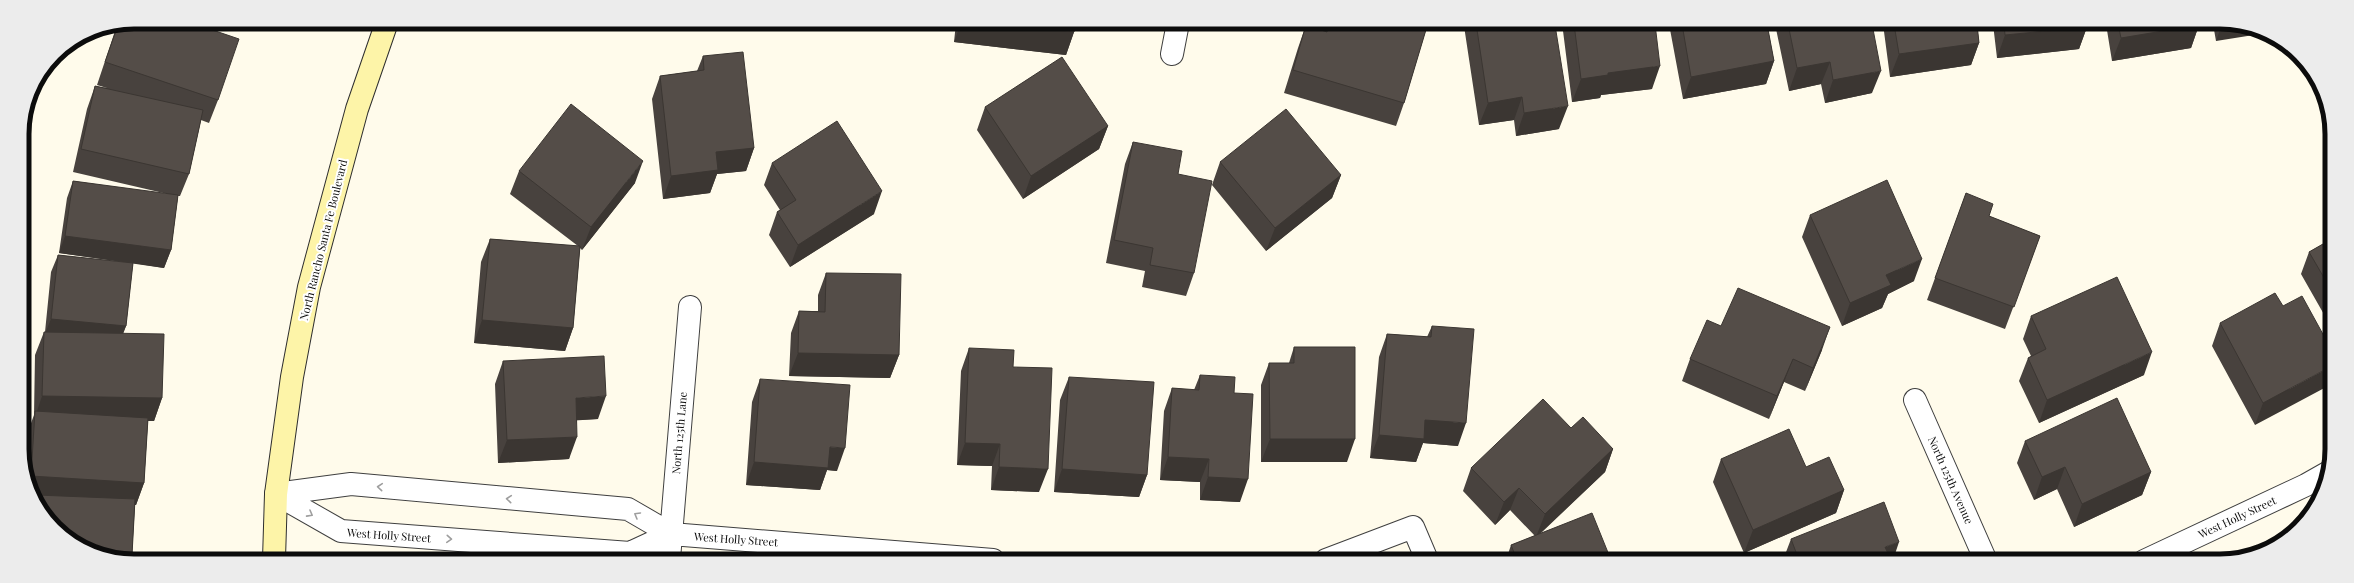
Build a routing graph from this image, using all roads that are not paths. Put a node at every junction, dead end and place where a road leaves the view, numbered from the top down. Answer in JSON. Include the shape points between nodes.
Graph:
{"nodes":[{"id":1,"x":385,"y":29,"type":"edge"},
{"id":2,"x":1177,"y":29,"type":"edge"},
{"id":3,"x":1172,"y":54,"type":"dead end"},
{"id":4,"x":690,"y":307,"type":"dead end"},
{"id":5,"x":1915,"y":400,"type":"dead end"},
{"id":6,"x":2321,"y":477,"type":"edge"},
{"id":7,"x":276,"y":494,"type":"junction"},
{"id":8,"x":671,"y":534,"type":"junction"},
{"id":9,"x":274,"y":554,"type":"edge"},
{"id":10,"x":669,"y":554,"type":"edge"},
{"id":11,"x":919,"y":554,"type":"edge"},
{"id":12,"x":1342,"y":554,"type":"edge"},
{"id":13,"x":1424,"y":554,"type":"edge"},
{"id":14,"x":1983,"y":554,"type":"edge"},
{"id":15,"x":2159,"y":554,"type":"edge"}],
"edges":[{"from":1,"to":7,"type":"street","name":"North Rancho Santa Fe Boulevard","via":[[357,109],[309,287],[292,377]]},
{"from":2,"to":3,"type":"street"},
{"from":4,"to":8,"type":"street","name":"North 125th Lane"},
{"from":5,"to":14,"type":"street","name":"North 125th Avenue"},
{"from":6,"to":15,"type":"street","name":"West Holly Street"},
{"from":8,"to":7,"type":"street","name":"West Holly Street","one_way":true,"via":[[628,509],[351,484]]},
{"from":7,"to":8,"type":"street","name":"West Holly Street","one_way":true,"via":[[341,531],[630,553]]},
{"from":7,"to":9,"type":"street","name":"North Rancho Santa Fe Boulevard"},
{"from":8,"to":10,"type":"street","name":"North 125th Lane"},
{"from":8,"to":11,"type":"street","name":"West Holly Street"},
{"from":12,"to":13,"type":"street","via":[[1413,527]]}]}
